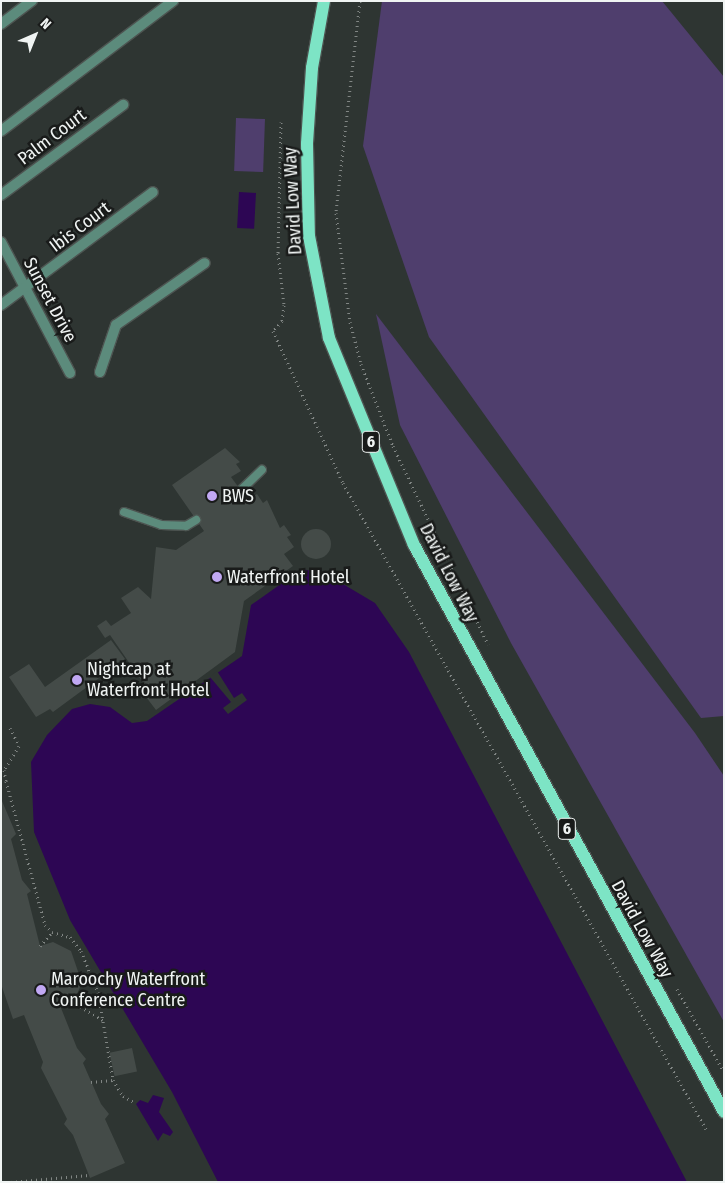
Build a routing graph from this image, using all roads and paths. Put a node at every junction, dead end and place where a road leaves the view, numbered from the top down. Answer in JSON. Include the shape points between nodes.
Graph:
{"nodes":[{"id":1,"x":32,"y":1,"type":"edge"},
{"id":2,"x":172,"y":1,"type":"edge"},
{"id":3,"x":324,"y":1,"type":"edge"},
{"id":4,"x":360,"y":1,"type":"edge"},
{"id":5,"x":1,"y":24,"type":"edge"},
{"id":6,"x":123,"y":105,"type":"dead end"},
{"id":7,"x":282,"y":122,"type":"dead end"},
{"id":8,"x":1,"y":131,"type":"edge"},
{"id":9,"x":154,"y":192,"type":"dead end"},
{"id":10,"x":1,"y":196,"type":"edge"},
{"id":11,"x":1,"y":242,"type":"edge"},
{"id":12,"x":205,"y":263,"type":"dead end"},
{"id":13,"x":26,"y":289,"type":"junction"},
{"id":14,"x":1,"y":305,"type":"edge"},
{"id":15,"x":70,"y":372,"type":"dead end"},
{"id":16,"x":100,"y":372,"type":"dead end"},
{"id":17,"x":262,"y":470,"type":"dead end"},
{"id":18,"x":241,"y":490,"type":"dead end"},
{"id":19,"x":124,"y":512,"type":"dead end"},
{"id":20,"x":196,"y":520,"type":"dead end"},
{"id":21,"x":491,"y":649,"type":"dead end"},
{"id":22,"x":10,"y":728,"type":"dead end"},
{"id":23,"x":3,"y":781,"type":"edge"},
{"id":24,"x":52,"y":932,"type":"junction"},
{"id":25,"x":40,"y":946,"type":"dead end"},
{"id":26,"x":675,"y":986,"type":"dead end"},
{"id":27,"x":73,"y":997,"type":"dead end"},
{"id":28,"x":103,"y":1020,"type":"junction"},
{"id":29,"x":724,"y":1072,"type":"edge"},
{"id":30,"x":113,"y":1080,"type":"junction"},
{"id":31,"x":91,"y":1082,"type":"dead end"},
{"id":32,"x":134,"y":1102,"type":"dead end"},
{"id":33,"x":724,"y":1112,"type":"edge"},
{"id":34,"x":706,"y":1129,"type":"dead end"},
{"id":35,"x":89,"y":1175,"type":"dead end"},
{"id":36,"x":11,"y":1182,"type":"edge"}],
"edges":[{"from":1,"to":5,"type":"street"},
{"from":2,"to":8,"type":"street"},
{"from":3,"to":33,"type":"main road","name":"David Low Way","number":"6","via":[[312,68],[307,137],[309,236],[329,338],[419,553]]},
{"from":4,"to":21,"type":"path","via":[[336,213],[350,322],[361,364],[393,446]]},
{"from":6,"to":10,"type":"street","name":"Palm Court"},
{"from":7,"to":34,"type":"path","via":[[278,253],[284,305],[282,321],[273,331],[342,483]]},
{"from":9,"to":13,"type":"street","name":"Ibis Court"},
{"from":11,"to":13,"type":"street","name":"Sunset Drive"},
{"from":12,"to":16,"type":"street","via":[[116,325]]},
{"from":13,"to":14,"type":"street","name":"Ibis Court"},
{"from":13,"to":15,"type":"street","name":"Sunset Drive"},
{"from":17,"to":18,"type":"lane"},
{"from":19,"to":20,"type":"lane","via":[[161,525],[186,526]]},
{"from":22,"to":23,"type":"path","via":[[19,746],[4,770]]},
{"from":23,"to":24,"type":"path","via":[[45,925]]},
{"from":24,"to":25,"type":"path"},
{"from":24,"to":28,"type":"path","via":[[76,943],[98,992]]},
{"from":26,"to":29,"type":"path"},
{"from":27,"to":28,"type":"path","via":[[76,1004]]},
{"from":28,"to":30,"type":"path"},
{"from":30,"to":31,"type":"path"},
{"from":30,"to":32,"type":"path","via":[[122,1096]]},
{"from":35,"to":36,"type":"path"}]}
